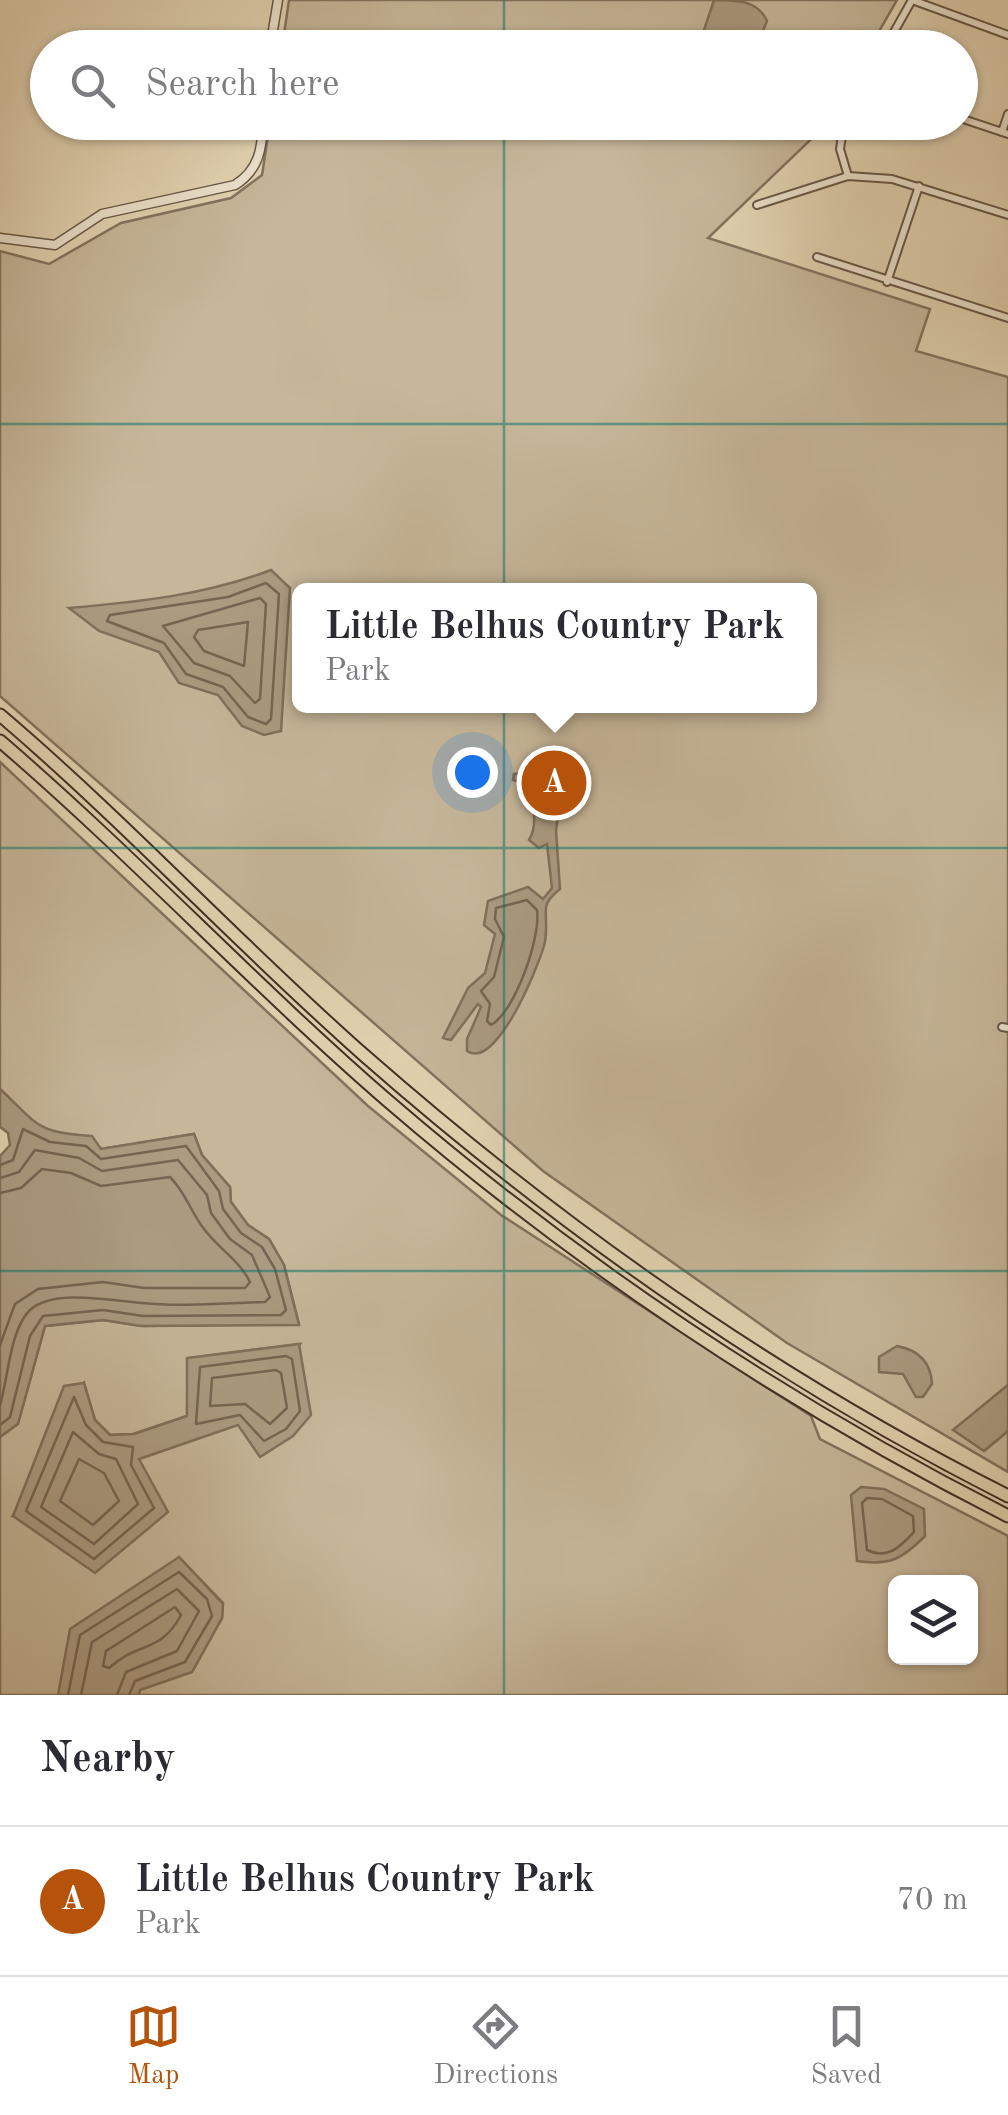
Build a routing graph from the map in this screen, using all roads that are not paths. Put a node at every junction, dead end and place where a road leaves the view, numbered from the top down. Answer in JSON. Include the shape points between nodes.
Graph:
{"nodes":[{"id":1,"x":278,"y":0,"type":"edge"},
{"id":2,"x":912,"y":0,"type":"edge"},
{"id":3,"x":273,"y":30,"type":"edge"},
{"id":4,"x":894,"y":30,"type":"edge"},
{"id":5,"x":1008,"y":35,"type":"edge"},
{"id":6,"x":1008,"y":114,"type":"edge"},
{"id":7,"x":978,"y":124,"type":"edge"},
{"id":8,"x":1005,"y":133,"type":"edge"},
{"id":9,"x":260,"y":140,"type":"edge"},
{"id":10,"x":841,"y":140,"type":"edge"},
{"id":11,"x":848,"y":176,"type":"junction"},
{"id":12,"x":918,"y":186,"type":"junction"},
{"id":13,"x":757,"y":205,"type":"dead end"},
{"id":14,"x":1008,"y":214,"type":"edge"},
{"id":15,"x":0,"y":238,"type":"edge"},
{"id":16,"x":816,"y":257,"type":"dead end"},
{"id":17,"x":887,"y":282,"type":"junction"},
{"id":18,"x":1008,"y":318,"type":"edge"},
{"id":19,"x":0,"y":714,"type":"edge"},
{"id":20,"x":0,"y":741,"type":"edge"},
{"id":21,"x":1008,"y":1496,"type":"edge"},
{"id":22,"x":1008,"y":1516,"type":"edge"}],
"edges":[{"from":1,"to":3,"type":"street"},
{"from":2,"to":4,"type":"street"},
{"from":2,"to":5,"type":"street"},
{"from":6,"to":8,"type":"street"},
{"from":7,"to":8,"type":"street"},
{"from":9,"to":15,"type":"street","via":[[257,164],[235,185],[102,214],[55,245]]},
{"from":10,"to":11,"type":"street"},
{"from":11,"to":12,"type":"street"},
{"from":11,"to":13,"type":"street"},
{"from":12,"to":14,"type":"street"},
{"from":12,"to":17,"type":"street"},
{"from":16,"to":17,"type":"street"},
{"from":17,"to":18,"type":"street"},
{"from":19,"to":21,"type":"highway","via":[[328,1024],[560,1216],[788,1372]]},
{"from":20,"to":22,"type":"highway","via":[[312,1033],[542,1225],[781,1390]]}]}
